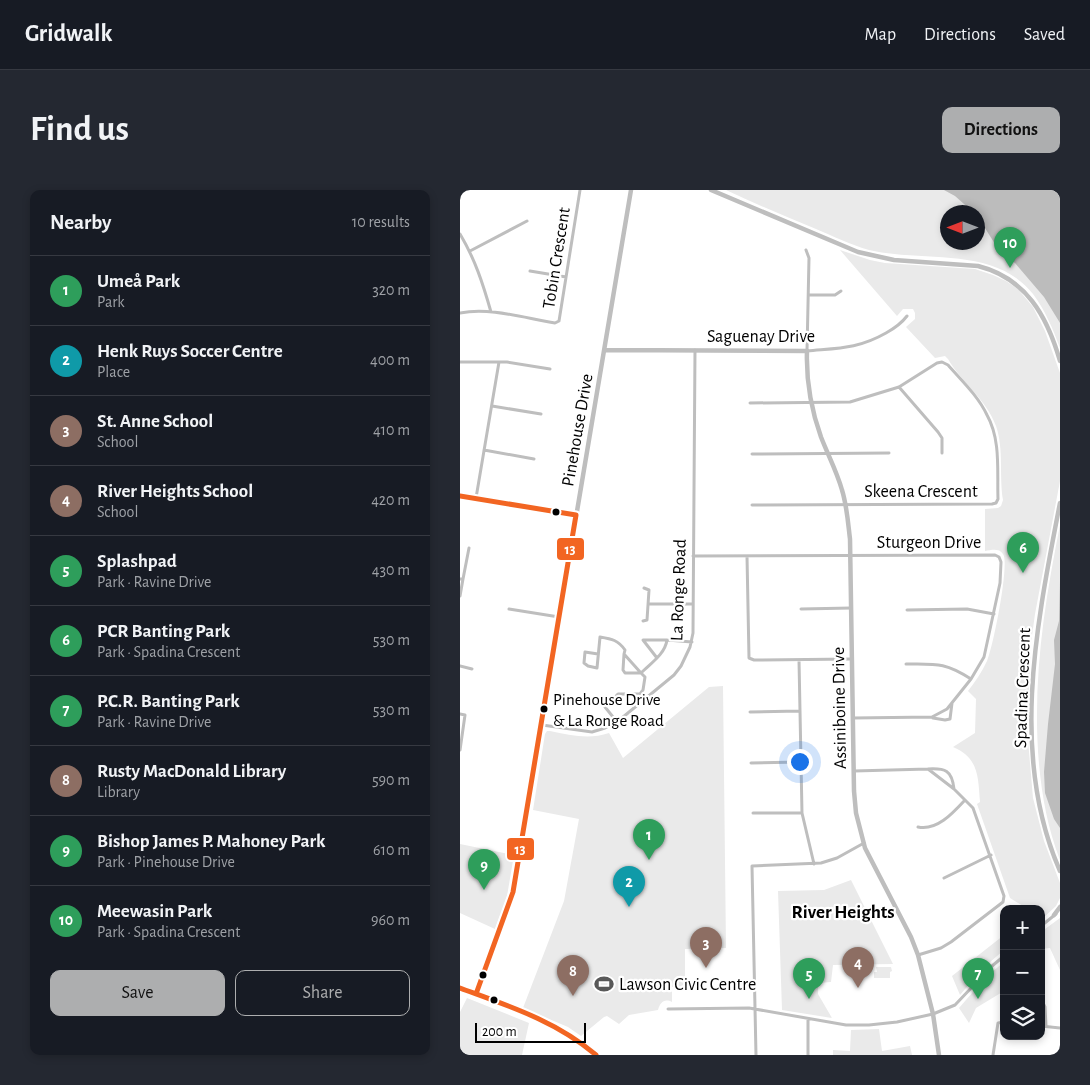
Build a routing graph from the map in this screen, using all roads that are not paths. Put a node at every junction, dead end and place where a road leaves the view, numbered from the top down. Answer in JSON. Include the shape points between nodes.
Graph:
{"nodes":[{"id":1,"x":580,"y":190,"type":"edge"},
{"id":2,"x":631,"y":190,"type":"edge"},
{"id":3,"x":711,"y":190,"type":"edge"},
{"id":4,"x":527,"y":221,"type":"dead end"},
{"id":5,"x":460,"y":234,"type":"edge"},
{"id":6,"x":806,"y":250,"type":"dead end"},
{"id":7,"x":470,"y":251,"type":"junction"},
{"id":8,"x":530,"y":271,"type":"dead end"},
{"id":9,"x":566,"y":278,"type":"junction"},
{"id":10,"x":841,"y":291,"type":"dead end"},
{"id":11,"x":809,"y":295,"type":"junction"},
{"id":12,"x":491,"y":312,"type":"junction"},
{"id":13,"x":460,"y":313,"type":"edge"},
{"id":14,"x":907,"y":316,"type":"dead end"},
{"id":15,"x":605,"y":350,"type":"junction"},
{"id":16,"x":695,"y":350,"type":"junction"},
{"id":17,"x":807,"y":351,"type":"junction"},
{"id":18,"x":1060,"y":361,"type":"edge"},
{"id":19,"x":460,"y":362,"type":"edge"},
{"id":20,"x":499,"y":362,"type":"junction"},
{"id":21,"x":550,"y":369,"type":"dead end"},
{"id":22,"x":899,"y":388,"type":"junction"},
{"id":23,"x":750,"y":403,"type":"dead end"},
{"id":24,"x":812,"y":403,"type":"junction"},
{"id":25,"x":492,"y":406,"type":"junction"},
{"id":26,"x":541,"y":414,"type":"dead end"},
{"id":27,"x":484,"y":450,"type":"junction"},
{"id":28,"x":889,"y":453,"type":"dead end"},
{"id":29,"x":942,"y":453,"type":"dead end"},
{"id":30,"x":752,"y":454,"type":"dead end"},
{"id":31,"x":828,"y":454,"type":"junction"},
{"id":32,"x":534,"y":459,"type":"dead end"},
{"id":33,"x":460,"y":496,"type":"edge"},
{"id":34,"x":476,"y":498,"type":"junction"},
{"id":35,"x":846,"y":504,"type":"junction"},
{"id":36,"x":1060,"y":504,"type":"edge"},
{"id":37,"x":752,"y":505,"type":"dead end"},
{"id":38,"x":576,"y":515,"type":"junction"},
{"id":39,"x":469,"y":548,"type":"dead end"},
{"id":40,"x":693,"y":556,"type":"junction"},
{"id":41,"x":747,"y":556,"type":"junction"},
{"id":42,"x":850,"y":556,"type":"junction"},
{"id":43,"x":461,"y":579,"type":"edge"},
{"id":44,"x":644,"y":588,"type":"dead end"},
{"id":45,"x":460,"y":596,"type":"edge"},
{"id":46,"x":649,"y":604,"type":"junction"},
{"id":47,"x":693,"y":604,"type":"junction"},
{"id":48,"x":801,"y":608,"type":"dead end"},
{"id":49,"x":851,"y":608,"type":"junction"},
{"id":50,"x":509,"y":609,"type":"dead end"},
{"id":51,"x":907,"y":610,"type":"dead end"},
{"id":52,"x":994,"y":614,"type":"junction"},
{"id":53,"x":559,"y":617,"type":"junction"},
{"id":54,"x":643,"y":621,"type":"dead end"},
{"id":55,"x":668,"y":640,"type":"junction"},
{"id":56,"x":692,"y":642,"type":"junction"},
{"id":57,"x":598,"y":654,"type":"junction"},
{"id":58,"x":624,"y":654,"type":"junction"},
{"id":59,"x":657,"y":658,"type":"junction"},
{"id":60,"x":852,"y":659,"type":"junction"},
{"id":61,"x":799,"y":660,"type":"junction"},
{"id":62,"x":906,"y":664,"type":"dead end"},
{"id":63,"x":460,"y":666,"type":"edge"},
{"id":64,"x":472,"y":669,"type":"dead end"},
{"id":65,"x":641,"y":673,"type":"junction"},
{"id":66,"x":972,"y":679,"type":"junction"},
{"id":67,"x":640,"y":694,"type":"junction"},
{"id":68,"x":645,"y":700,"type":"junction"},
{"id":69,"x":952,"y":703,"type":"junction"},
{"id":70,"x":799,"y":711,"type":"junction"},
{"id":71,"x":750,"y":712,"type":"dead end"},
{"id":72,"x":460,"y":714,"type":"edge"},
{"id":73,"x":932,"y":717,"type":"junction"},
{"id":74,"x":852,"y":718,"type":"junction"},
{"id":75,"x":617,"y":722,"type":"junction"},
{"id":76,"x":542,"y":725,"type":"junction"},
{"id":77,"x":460,"y":750,"type":"edge"},
{"id":78,"x":800,"y":762,"type":"junction"},
{"id":79,"x":751,"y":763,"type":"dead end"},
{"id":80,"x":928,"y":769,"type":"junction"},
{"id":81,"x":854,"y":771,"type":"junction"},
{"id":82,"x":954,"y":789,"type":"junction"},
{"id":83,"x":964,"y":800,"type":"junction"},
{"id":84,"x":753,"y":813,"type":"dead end"},
{"id":85,"x":802,"y":813,"type":"junction"},
{"id":86,"x":918,"y":828,"type":"dead end"},
{"id":87,"x":864,"y":843,"type":"junction"},
{"id":88,"x":991,"y":855,"type":"junction"},
{"id":89,"x":814,"y":864,"type":"junction"},
{"id":90,"x":1060,"y":871,"type":"edge"},
{"id":91,"x":944,"y":878,"type":"dead end"},
{"id":92,"x":1060,"y":910,"type":"edge"},
{"id":93,"x":1054,"y":915,"type":"joint"},
{"id":94,"x":1045,"y":923,"type":"edge"},
{"id":95,"x":918,"y":955,"type":"junction"},
{"id":96,"x":1000,"y":959,"type":"edge"},
{"id":97,"x":460,"y":988,"type":"edge"},
{"id":98,"x":476,"y":994,"type":"junction"},
{"id":99,"x":1045,"y":1007,"type":"edge"},
{"id":100,"x":668,"y":1009,"type":"dead end"},
{"id":101,"x":756,"y":1010,"type":"junction"},
{"id":102,"x":933,"y":1014,"type":"junction"},
{"id":103,"x":808,"y":1019,"type":"junction"},
{"id":104,"x":1000,"y":1023,"type":"edge"},
{"id":105,"x":1046,"y":1026,"type":"joint"},
{"id":106,"x":1060,"y":1028,"type":"edge"},
{"id":107,"x":596,"y":1055,"type":"edge"},
{"id":108,"x":756,"y":1055,"type":"edge"},
{"id":109,"x":808,"y":1055,"type":"edge"},
{"id":110,"x":939,"y":1055,"type":"edge"},
{"id":111,"x":993,"y":1055,"type":"edge"}],
"edges":[{"from":1,"to":9,"type":"street","name":"Tobin Crescent"},
{"from":2,"to":15,"type":"street","name":"Pinehouse Drive"},
{"from":3,"to":18,"type":"street","via":[[864,254],[894,260],[978,266],[1004,275],[1018,284],[1031,299],[1045,323]]},
{"from":4,"to":7,"type":"street"},
{"from":5,"to":7,"type":"street"},
{"from":6,"to":11,"type":"street"},
{"from":7,"to":12,"type":"street"},
{"from":8,"to":9,"type":"street"},
{"from":9,"to":12,"type":"street","name":"Tobin Crescent","via":[[559,322]]},
{"from":10,"to":11,"type":"street","via":[[835,295]]},
{"from":11,"to":17,"type":"street"},
{"from":12,"to":13,"type":"street","name":"Tobin Crescent"},
{"from":14,"to":17,"type":"street","name":"Saguenay Drive","via":[[900,324],[867,343]]},
{"from":15,"to":16,"type":"street","name":"Saguenay Drive"},
{"from":15,"to":38,"type":"street","name":"Pinehouse Drive"},
{"from":16,"to":17,"type":"street","name":"Saguenay Drive"},
{"from":16,"to":40,"type":"street","name":"La Ronge Road"},
{"from":17,"to":24,"type":"street","name":"Assiniboine Drive"},
{"from":19,"to":20,"type":"street"},
{"from":20,"to":21,"type":"street"},
{"from":20,"to":25,"type":"street"},
{"from":22,"to":24,"type":"street","name":"Skeena Crescent","via":[[850,402]]},
{"from":22,"to":29,"type":"street","via":[[942,438]]},
{"from":22,"to":35,"type":"street","name":"Skeena Crescent","via":[[942,362],[978,400],[990,422],[996,445],[998,501],[992,504]]},
{"from":23,"to":24,"type":"street","name":"Skeena Crescent"},
{"from":24,"to":31,"type":"street","name":"Assiniboine Drive"},
{"from":25,"to":26,"type":"street"},
{"from":25,"to":27,"type":"street"},
{"from":27,"to":32,"type":"street"},
{"from":27,"to":34,"type":"street"},
{"from":28,"to":31,"type":"street"},
{"from":30,"to":31,"type":"street"},
{"from":31,"to":35,"type":"street","name":"Assiniboine Drive"},
{"from":33,"to":34,"type":"street"},
{"from":34,"to":38,"type":"street"},
{"from":35,"to":37,"type":"street"},
{"from":35,"to":42,"type":"street","name":"Assiniboine Drive"},
{"from":36,"to":90,"type":"street","name":"Spadina Crescent","via":[[1036,636],[1032,706],[1038,804]]},
{"from":38,"to":53,"type":"street","name":"Pinehouse Drive"},
{"from":39,"to":43,"type":"street"},
{"from":40,"to":41,"type":"street"},
{"from":40,"to":47,"type":"street","name":"La Ronge Road"},
{"from":41,"to":42,"type":"street"},
{"from":41,"to":61,"type":"street","via":[[748,658]]},
{"from":42,"to":49,"type":"street","name":"Assiniboine Drive"},
{"from":42,"to":52,"type":"street","name":"Sturgeon Drive","via":[[997,556],[1000,559],[1000,583]]},
{"from":43,"to":45,"type":"street"},
{"from":44,"to":46,"type":"street","via":[[649,590]]},
{"from":46,"to":47,"type":"street"},
{"from":46,"to":54,"type":"street","via":[[648,620]]},
{"from":47,"to":56,"type":"street","name":"La Ronge Road"},
{"from":48,"to":49,"type":"street"},
{"from":49,"to":60,"type":"street","name":"Assiniboine Drive"},
{"from":50,"to":53,"type":"street"},
{"from":51,"to":52,"type":"street","via":[[967,609]]},
{"from":52,"to":66,"type":"street","name":"Sturgeon Drive","via":[[984,657]]},
{"from":53,"to":76,"type":"street","name":"Pinehouse Drive"},
{"from":55,"to":56,"type":"street"},
{"from":55,"to":59,"type":"street"},
{"from":55,"to":59,"type":"street","via":[[643,640]]},
{"from":56,"to":68,"type":"street","name":"La Ronge Road","via":[[674,675]]},
{"from":57,"to":57,"type":"street","via":[[596,668],[584,663],[585,652]]},
{"from":57,"to":58,"type":"street","via":[[600,637],[619,642]]},
{"from":58,"to":65,"type":"street"},
{"from":58,"to":65,"type":"street","via":[[625,673]]},
{"from":59,"to":65,"type":"street"},
{"from":60,"to":61,"type":"street"},
{"from":60,"to":74,"type":"street","name":"Assiniboine Drive"},
{"from":61,"to":70,"type":"street"},
{"from":62,"to":66,"type":"street","via":[[950,667]]},
{"from":63,"to":64,"type":"street"},
{"from":65,"to":67,"type":"street","via":[[646,678]]},
{"from":66,"to":69,"type":"street","name":"Sturgeon Drive"},
{"from":67,"to":68,"type":"street"},
{"from":67,"to":75,"type":"street","via":[[618,694],[605,707]]},
{"from":68,"to":75,"type":"street","name":"La Ronge Road"},
{"from":69,"to":73,"type":"street","name":"Sturgeon Drive"},
{"from":69,"to":73,"type":"street","name":"Sturgeon Drive","via":[[950,719]]},
{"from":70,"to":71,"type":"street"},
{"from":70,"to":78,"type":"street"},
{"from":72,"to":77,"type":"street","via":[[465,715]]},
{"from":73,"to":74,"type":"street","name":"Sturgeon Drive"},
{"from":74,"to":81,"type":"street","name":"Assiniboine Drive"},
{"from":75,"to":76,"type":"street","name":"La Ronge Road","via":[[592,732]]},
{"from":76,"to":98,"type":"street","name":"Pinehouse Drive","via":[[513,892]]},
{"from":78,"to":79,"type":"street"},
{"from":78,"to":85,"type":"street"},
{"from":80,"to":81,"type":"street"},
{"from":80,"to":82,"type":"street"},
{"from":80,"to":82,"type":"street","via":[[950,774]]},
{"from":81,"to":87,"type":"street","name":"Assiniboine Drive","via":[[856,812]]},
{"from":82,"to":83,"type":"street"},
{"from":83,"to":86,"type":"street","via":[[940,822],[924,829]]},
{"from":83,"to":88,"type":"street","via":[[973,808]]},
{"from":84,"to":85,"type":"street"},
{"from":85,"to":89,"type":"street"},
{"from":87,"to":89,"type":"street","via":[[832,860]]},
{"from":87,"to":95,"type":"street","name":"Assiniboine Drive"},
{"from":88,"to":91,"type":"street"},
{"from":88,"to":95,"type":"street","via":[[1004,896],[1002,902],[951,942]]},
{"from":89,"to":101,"type":"street","via":[[752,866]]},
{"from":92,"to":93,"type":"street"},
{"from":93,"to":94,"type":"street"},
{"from":95,"to":102,"type":"street","name":"Assiniboine Drive"},
{"from":96,"to":102,"type":"street","via":[[955,1005]]},
{"from":97,"to":98,"type":"street"},
{"from":98,"to":107,"type":"street","via":[[549,1024]]},
{"from":99,"to":105,"type":"street"},
{"from":100,"to":101,"type":"street"},
{"from":101,"to":103,"type":"street"},
{"from":101,"to":108,"type":"street"},
{"from":102,"to":103,"type":"street","via":[[869,1025]]},
{"from":102,"to":110,"type":"street","name":"Assiniboine Drive"},
{"from":103,"to":109,"type":"street"},
{"from":104,"to":111,"type":"street","via":[[996,1029]]},
{"from":105,"to":106,"type":"street"}]}
